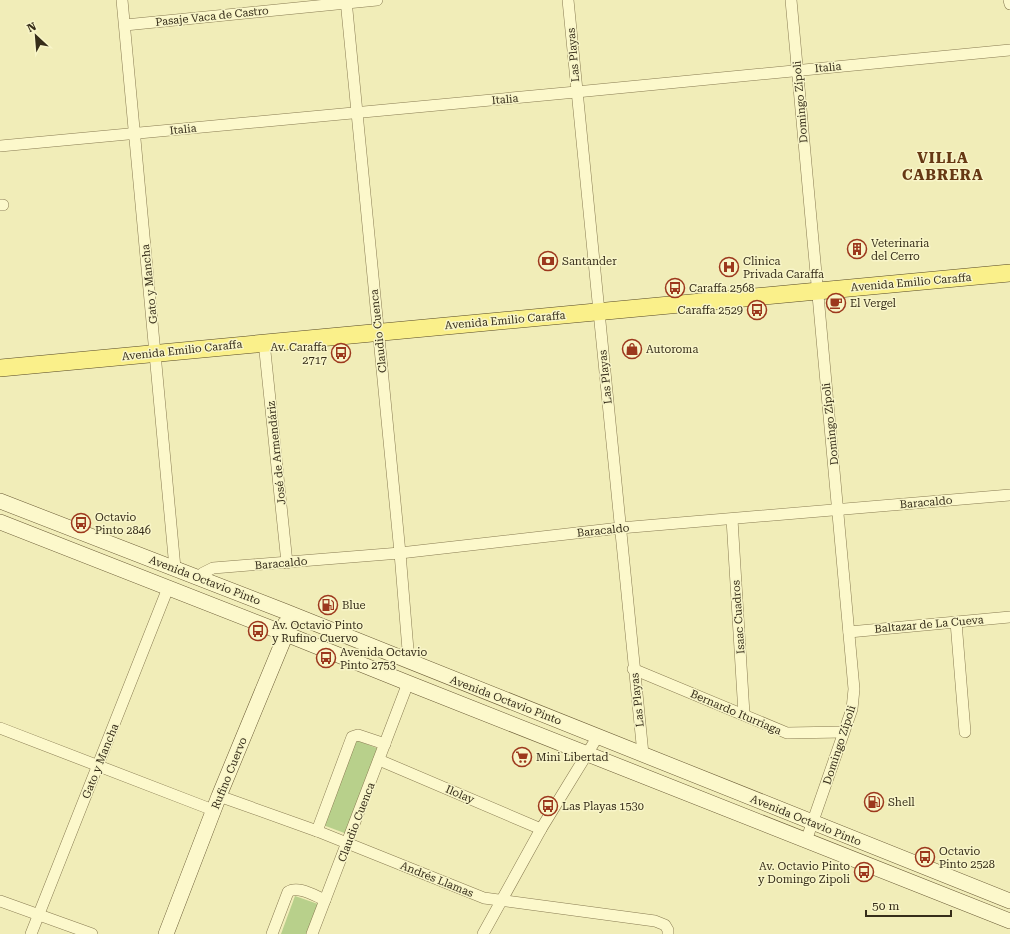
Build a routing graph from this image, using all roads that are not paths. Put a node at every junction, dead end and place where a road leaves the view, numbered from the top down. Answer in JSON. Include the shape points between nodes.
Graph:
{"nodes":[{"id":1,"x":122,"y":0,"type":"edge"},
{"id":2,"x":377,"y":0,"type":"edge"},
{"id":3,"x":568,"y":0,"type":"edge"},
{"id":4,"x":791,"y":0,"type":"edge"},
{"id":5,"x":1010,"y":0,"type":"edge"},
{"id":6,"x":346,"y":1,"type":"edge"},
{"id":7,"x":1010,"y":4,"type":"edge"},
{"id":8,"x":124,"y":25,"type":"junction"},
{"id":9,"x":1010,"y":50,"type":"edge"},
{"id":10,"x":798,"y":69,"type":"junction"},
{"id":11,"x":576,"y":92,"type":"junction"},
{"id":12,"x":358,"y":112,"type":"junction"},
{"id":13,"x":134,"y":134,"type":"junction"},
{"id":14,"x":0,"y":146,"type":"edge"},
{"id":15,"x":1010,"y":273,"type":"edge"},
{"id":16,"x":817,"y":290,"type":"junction"},
{"id":17,"x":598,"y":312,"type":"junction"},
{"id":18,"x":378,"y":331,"type":"junction"},
{"id":19,"x":264,"y":342,"type":"junction"},
{"id":20,"x":156,"y":353,"type":"junction"},
{"id":21,"x":0,"y":368,"type":"edge"},
{"id":22,"x":1010,"y":495,"type":"edge"},
{"id":23,"x":3,"y":502,"type":"edge"},
{"id":24,"x":839,"y":509,"type":"junction"},
{"id":25,"x":0,"y":518,"type":"edge"},
{"id":26,"x":732,"y":519,"type":"junction"},
{"id":27,"x":0,"y":522,"type":"edge"},
{"id":28,"x":620,"y":528,"type":"junction"},
{"id":29,"x":400,"y":553,"type":"junction"},
{"id":30,"x":287,"y":563,"type":"junction"},
{"id":31,"x":175,"y":568,"type":"junction"},
{"id":32,"x":199,"y":577,"type":"junction"},
{"id":33,"x":168,"y":588,"type":"junction"},
{"id":34,"x":284,"y":611,"type":"junction"},
{"id":35,"x":1010,"y":617,"type":"edge"},
{"id":36,"x":956,"y":622,"type":"junction"},
{"id":37,"x":849,"y":632,"type":"junction"},
{"id":38,"x":286,"y":634,"type":"junction"},
{"id":39,"x":408,"y":662,"type":"junction"},
{"id":40,"x":633,"y":669,"type":"junction"},
{"id":41,"x":408,"y":684,"type":"junction"},
{"id":42,"x":744,"y":714,"type":"junction"},
{"id":43,"x":0,"y":728,"type":"edge"},
{"id":44,"x":843,"y":732,"type":"junction"},
{"id":45,"x":966,"y":732,"type":"dead end"},
{"id":46,"x":598,"y":736,"type":"junction"},
{"id":47,"x":385,"y":744,"type":"junction"},
{"id":48,"x":587,"y":752,"type":"junction"},
{"id":49,"x":643,"y":754,"type":"junction"},
{"id":50,"x":379,"y":760,"type":"junction"},
{"id":51,"x":98,"y":766,"type":"junction"},
{"id":52,"x":219,"y":796,"type":"junction"},
{"id":53,"x":213,"y":810,"type":"junction"},
{"id":54,"x":812,"y":823,"type":"junction"},
{"id":55,"x":541,"y":829,"type":"junction"},
{"id":56,"x":317,"y":830,"type":"junction"},
{"id":57,"x":806,"y":841,"type":"junction"},
{"id":58,"x":347,"y":844,"type":"junction"},
{"id":59,"x":326,"y":900,"type":"junction"},
{"id":60,"x":0,"y":901,"type":"edge"},
{"id":61,"x":500,"y":901,"type":"junction"},
{"id":62,"x":1010,"y":901,"type":"edge"},
{"id":63,"x":39,"y":914,"type":"junction"},
{"id":64,"x":1010,"y":921,"type":"edge"},
{"id":65,"x":666,"y":929,"type":"edge"},
{"id":66,"x":31,"y":934,"type":"edge"},
{"id":67,"x":92,"y":934,"type":"edge"},
{"id":68,"x":166,"y":934,"type":"edge"},
{"id":69,"x":272,"y":934,"type":"edge"},
{"id":70,"x":312,"y":934,"type":"edge"},
{"id":71,"x":483,"y":934,"type":"edge"}],
"edges":[{"from":1,"to":8,"type":"street","name":"Gato y Mancha"},
{"from":2,"to":6,"type":"street","name":"Pasaje Vaca de Castro"},
{"from":3,"to":11,"type":"street","name":"Las Playas"},
{"from":4,"to":10,"type":"street","name":"Domingo Zípoli"},
{"from":5,"to":7,"type":"street"},
{"from":6,"to":8,"type":"street","name":"Pasaje Vaca de Castro"},
{"from":6,"to":12,"type":"street","name":"Claudio Cuenca"},
{"from":8,"to":13,"type":"street","name":"Gato y Mancha"},
{"from":9,"to":10,"type":"street","name":"Italia"},
{"from":10,"to":11,"type":"street","name":"Italia"},
{"from":10,"to":16,"type":"street","name":"Domingo Zípoli"},
{"from":11,"to":12,"type":"street","name":"Italia"},
{"from":11,"to":17,"type":"street","name":"Las Playas"},
{"from":12,"to":13,"type":"street","name":"Italia"},
{"from":12,"to":18,"type":"street","name":"Claudio Cuenca"},
{"from":13,"to":14,"type":"street","name":"Italia"},
{"from":13,"to":20,"type":"street","name":"Gato y Mancha"},
{"from":15,"to":16,"type":"main road","name":"Avenida Emilio Caraffa"},
{"from":16,"to":17,"type":"main road","name":"Avenida Emilio Caraffa"},
{"from":16,"to":24,"type":"street","name":"Domingo Zípoli"},
{"from":17,"to":18,"type":"main road","name":"Avenida Emilio Caraffa"},
{"from":17,"to":28,"type":"street","name":"Las Playas"},
{"from":18,"to":19,"type":"main road","name":"Avenida Emilio Caraffa"},
{"from":18,"to":29,"type":"street","name":"Claudio Cuenca"},
{"from":19,"to":20,"type":"main road","name":"Avenida Emilio Caraffa"},
{"from":19,"to":30,"type":"street","name":"José de Armendáriz"},
{"from":20,"to":21,"type":"main road","name":"Avenida Emilio Caraffa"},
{"from":20,"to":31,"type":"street","name":"Gato y Mancha"},
{"from":22,"to":24,"type":"street","name":"Baracaldo"},
{"from":23,"to":25,"type":"street"},
{"from":23,"to":31,"type":"main road","name":"Avenida Octavio Pinto"},
{"from":24,"to":26,"type":"street","name":"Baracaldo"},
{"from":24,"to":37,"type":"street","name":"Domingo Zípoli"},
{"from":26,"to":28,"type":"street","name":"Baracaldo"},
{"from":26,"to":42,"type":"street","name":"Isaac Cuadros"},
{"from":27,"to":33,"type":"main road","name":"Avenida Octavio Pinto"},
{"from":28,"to":29,"type":"street","name":"Baracaldo"},
{"from":28,"to":40,"type":"street","name":"Las Playas"},
{"from":29,"to":30,"type":"street","name":"Baracaldo"},
{"from":29,"to":39,"type":"street","name":"Claudio Cuenca"},
{"from":30,"to":32,"type":"street","name":"Baracaldo","via":[[213,568]]},
{"from":31,"to":32,"type":"main road","name":"Avenida Octavio Pinto"},
{"from":32,"to":34,"type":"main road","name":"Avenida Octavio Pinto"},
{"from":33,"to":38,"type":"main road","name":"Avenida Octavio Pinto"},
{"from":33,"to":51,"type":"street","name":"Gato y Mancha"},
{"from":34,"to":38,"type":"main road","name":"Rufino Cuervo"},
{"from":34,"to":39,"type":"main road","name":"Avenida Octavio Pinto"},
{"from":35,"to":36,"type":"street","name":"Baltazar de La Cueva"},
{"from":36,"to":37,"type":"street","name":"Baltazar de La Cueva"},
{"from":36,"to":45,"type":"street"},
{"from":37,"to":44,"type":"street","name":"Domingo Zípoli","via":[[854,700]]},
{"from":38,"to":41,"type":"main road","name":"Avenida Octavio Pinto"},
{"from":38,"to":52,"type":"main road","name":"Rufino Cuervo"},
{"from":39,"to":46,"type":"main road","name":"Avenida Octavio Pinto"},
{"from":40,"to":42,"type":"street","name":"Bernardo Iturriaga"},
{"from":40,"to":49,"type":"street","name":"Las Playas"},
{"from":41,"to":47,"type":"street","name":"Claudio Cuenca"},
{"from":41,"to":48,"type":"main road","name":"Avenida Octavio Pinto"},
{"from":42,"to":44,"type":"street","name":"Bernardo Iturriaga","via":[[787,733]]},
{"from":43,"to":51,"type":"street"},
{"from":44,"to":54,"type":"street","name":"Domingo Zípoli"},
{"from":46,"to":48,"type":"street"},
{"from":46,"to":49,"type":"main road","name":"Avenida Octavio Pinto"},
{"from":47,"to":50,"type":"street","name":"Claudio Cuenca"},
{"from":47,"to":56,"type":"street","via":[[358,735],[352,737]]},
{"from":48,"to":55,"type":"street"},
{"from":48,"to":57,"type":"main road","name":"Avenida Octavio Pinto"},
{"from":49,"to":54,"type":"main road","name":"Avenida Octavio Pinto"},
{"from":50,"to":55,"type":"street","name":"Ilolay"},
{"from":50,"to":58,"type":"street","name":"Claudio Cuenca"},
{"from":51,"to":53,"type":"street"},
{"from":51,"to":63,"type":"street","name":"Gato y Mancha"},
{"from":52,"to":53,"type":"main road","name":"Rufino Cuervo"},
{"from":52,"to":56,"type":"street","name":"Andrés Llamas"},
{"from":53,"to":68,"type":"main road","name":"Rufino Cuervo"},
{"from":54,"to":57,"type":"street","name":"Domingo Zípoli"},
{"from":54,"to":62,"type":"main road","name":"Avenida Octavio Pinto"},
{"from":55,"to":61,"type":"street"},
{"from":56,"to":58,"type":"street","name":"Andrés Llamas"},
{"from":57,"to":64,"type":"main road","name":"Avenida Octavio Pinto"},
{"from":58,"to":59,"type":"street","name":"Claudio Cuenca"},
{"from":58,"to":61,"type":"street","name":"Andrés Llamas","via":[[484,898]]},
{"from":59,"to":69,"type":"street","via":[[298,889],[288,892]]},
{"from":59,"to":70,"type":"street","name":"Claudio Cuenca"},
{"from":60,"to":63,"type":"street"},
{"from":61,"to":65,"type":"street","name":"Andrés Llamas","via":[[655,921]]},
{"from":61,"to":71,"type":"street"},
{"from":63,"to":66,"type":"street","name":"Gato y Mancha"},
{"from":63,"to":67,"type":"street"}]}
